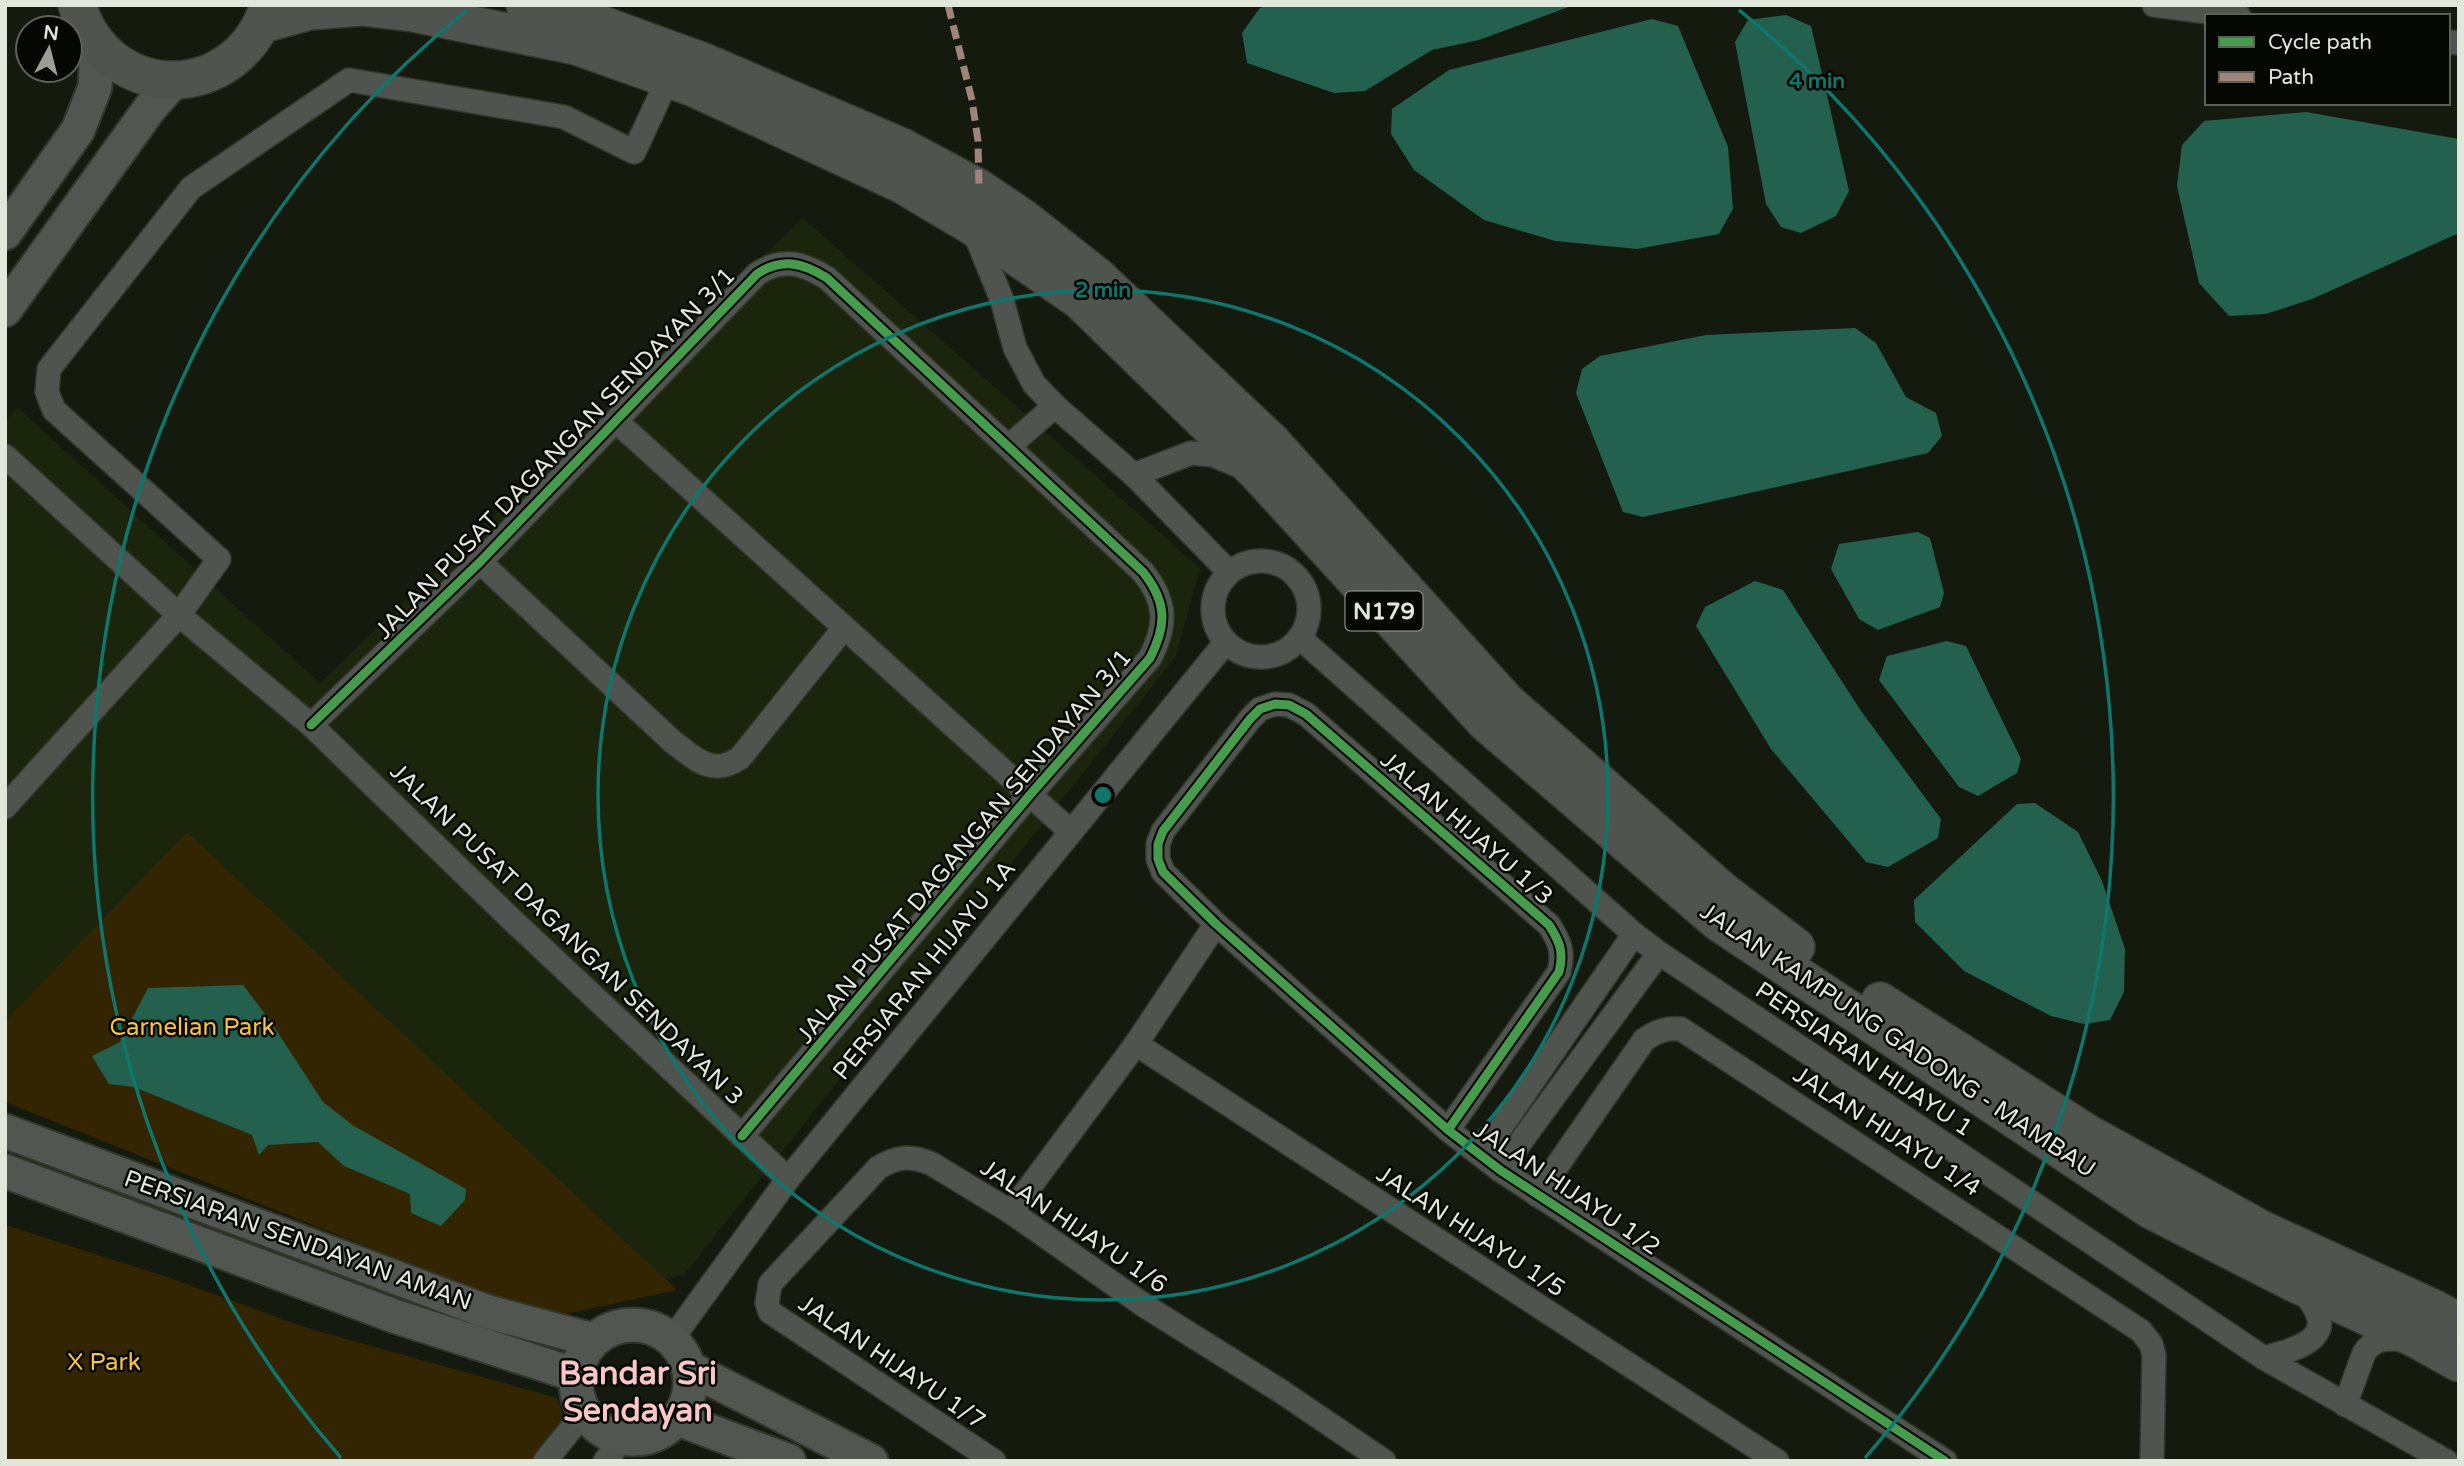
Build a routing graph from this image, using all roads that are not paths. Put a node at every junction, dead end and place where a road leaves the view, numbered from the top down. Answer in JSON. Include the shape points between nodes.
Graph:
{"nodes":[{"id":1,"x":77,"y":5,"type":"edge"},
{"id":2,"x":525,"y":5,"type":"edge"},
{"id":3,"x":2154,"y":5,"type":"edge"},
{"id":4,"x":2224,"y":14,"type":"edge"},
{"id":5,"x":266,"y":15,"type":"edge"},
{"id":6,"x":97,"y":46,"type":"junction"},
{"id":7,"x":668,"y":79,"type":"junction"},
{"id":8,"x":175,"y":80,"type":"junction"},
{"id":9,"x":972,"y":226,"type":"junction"},
{"id":10,"x":5,"y":233,"type":"edge"},
{"id":11,"x":5,"y":310,"type":"edge"},
{"id":12,"x":1055,"y":406,"type":"junction"},
{"id":13,"x":617,"y":422,"type":"junction"},
{"id":14,"x":1009,"y":446,"type":"junction"},
{"id":15,"x":5,"y":456,"type":"edge"},
{"id":16,"x":1258,"y":474,"type":"junction"},
{"id":17,"x":1134,"y":475,"type":"junction"},
{"id":18,"x":480,"y":562,"type":"junction"},
{"id":19,"x":1229,"y":572,"type":"junction"},
{"id":20,"x":179,"y":615,"type":"junction"},
{"id":21,"x":844,"y":628,"type":"junction"},
{"id":22,"x":1300,"y":638,"type":"junction"},
{"id":23,"x":1226,"y":642,"type":"junction"},
{"id":24,"x":311,"y":725,"type":"junction"},
{"id":25,"x":1207,"y":772,"type":"joint"},
{"id":26,"x":1029,"y":796,"type":"junction"},
{"id":27,"x":5,"y":807,"type":"edge"},
{"id":28,"x":1070,"y":831,"type":"junction"},
{"id":29,"x":1216,"y":925,"type":"junction"},
{"id":30,"x":1634,"y":934,"type":"junction"},
{"id":31,"x":1659,"y":953,"type":"junction"},
{"id":32,"x":1136,"y":1044,"type":"junction"},
{"id":33,"x":1448,"y":1130,"type":"junction"},
{"id":34,"x":5,"y":1131,"type":"edge"},
{"id":35,"x":741,"y":1136,"type":"junction"},
{"id":36,"x":1482,"y":1155,"type":"junction"},
{"id":37,"x":1500,"y":1170,"type":"junction"},
{"id":38,"x":5,"y":1171,"type":"edge"},
{"id":39,"x":788,"y":1179,"type":"junction"},
{"id":40,"x":1537,"y":1195,"type":"junction"},
{"id":41,"x":1011,"y":1212,"type":"junction"},
{"id":42,"x":2294,"y":1283,"type":"junction"},
{"id":43,"x":767,"y":1303,"type":"joint"},
{"id":44,"x":2459,"y":1322,"type":"edge"},
{"id":45,"x":672,"y":1339,"type":"junction"},
{"id":46,"x":2416,"y":1339,"type":"junction"},
{"id":47,"x":593,"y":1340,"type":"junction"},
{"id":48,"x":2264,"y":1358,"type":"junction"},
{"id":49,"x":2459,"y":1363,"type":"edge"},
{"id":50,"x":689,"y":1368,"type":"junction"},
{"id":51,"x":576,"y":1375,"type":"junction"},
{"id":52,"x":2345,"y":1405,"type":"junction"},
{"id":53,"x":584,"y":1413,"type":"junction"},
{"id":54,"x":678,"y":1419,"type":"junction"},
{"id":55,"x":614,"y":1450,"type":"edge"},
{"id":56,"x":545,"y":1461,"type":"edge"},
{"id":57,"x":789,"y":1461,"type":"edge"},
{"id":58,"x":872,"y":1461,"type":"edge"},
{"id":59,"x":994,"y":1461,"type":"edge"},
{"id":60,"x":1384,"y":1461,"type":"edge"},
{"id":61,"x":1777,"y":1461,"type":"edge"},
{"id":62,"x":1945,"y":1461,"type":"edge"},
{"id":63,"x":2152,"y":1461,"type":"edge"},
{"id":64,"x":2446,"y":1461,"type":"edge"}],
"edges":[{"from":1,"to":6,"type":"main road"},
{"from":2,"to":44,"type":"main road","name":"JALAN KAMPUNG GADONG - MAMBAU","number":"N179","via":[[586,19],[704,62],[902,147],[1022,217],[1097,276],[1271,441],[1506,701],[1724,892],[1815,962],[2101,1140],[2262,1229]]},
{"from":3,"to":4,"type":"street"},
{"from":5,"to":7,"type":"main road","name":"JALAN KAMPUNG GADONG - MAMBAU","number":"N179","via":[[362,7],[413,13],[576,46]]},
{"from":5,"to":8,"type":"main road","via":[[248,47],[227,65],[202,76]]},
{"from":6,"to":8,"type":"main road","via":[[119,65],[146,76]]},
{"from":6,"to":10,"type":"street","via":[[95,87],[78,130]]},
{"from":7,"to":9,"type":"main road","name":"JALAN KAMPUNG GADONG - MAMBAU","number":"N179","via":[[901,184]]},
{"from":7,"to":20,"type":"street","via":[[634,152],[564,117],[349,80],[191,188],[49,369],[47,392],[54,410],[219,559]]},
{"from":8,"to":11,"type":"street"},
{"from":9,"to":12,"type":"street","via":[[1002,300],[1015,348],[1034,384]]},
{"from":9,"to":16,"type":"main road","name":"JALAN KAMPUNG GADONG - MAMBAU","number":"N179","via":[[1079,300]]},
{"from":12,"to":14,"type":"street"},
{"from":12,"to":17,"type":"street"},
{"from":13,"to":14,"type":"street","name":"JALAN PUSAT DAGANGAN SENDAYAN 3/1","via":[[757,274],[783,263],[827,278]]},
{"from":13,"to":18,"type":"street","name":"JALAN PUSAT DAGANGAN SENDAYAN 3/1"},
{"from":13,"to":21,"type":"street"},
{"from":14,"to":26,"type":"street","name":"JALAN PUSAT DAGANGAN SENDAYAN 3/1","via":[[1143,572],[1155,588],[1163,622],[1150,658]]},
{"from":15,"to":20,"type":"street","name":"JALAN PUSAT DAGANGAN SENDAYAN 3"},
{"from":16,"to":17,"type":"street","via":[[1213,455],[1191,453]]},
{"from":16,"to":42,"type":"main road","name":"JALAN KAMPUNG GADONG - MAMBAU","number":"N179","via":[[1486,723],[1718,922],[2151,1210]]},
{"from":17,"to":19,"type":"street"},
{"from":18,"to":21,"type":"street","via":[[673,742],[704,764],[717,767],[740,758]]},
{"from":18,"to":24,"type":"street","name":"JALAN PUSAT DAGANGAN SENDAYAN 3/1"},
{"from":19,"to":22,"type":"street","via":[[1250,562],[1273,562],[1288,568],[1307,592],[1310,607]]},
{"from":19,"to":23,"type":"street","via":[[1214,598],[1213,614]]},
{"from":20,"to":24,"type":"street","name":"JALAN PUSAT DAGANGAN SENDAYAN 3"},
{"from":20,"to":27,"type":"street"},
{"from":21,"to":26,"type":"street"},
{"from":22,"to":23,"type":"street","via":[[1272,656],[1240,652]]},
{"from":22,"to":30,"type":"street","name":"PERSIARAN HIJAYU 1"},
{"from":23,"to":28,"type":"street","name":"PERSIARAN HIJAYU 1A"},
{"from":24,"to":35,"type":"street","name":"JALAN PUSAT DAGANGAN SENDAYAN 3"},
{"from":25,"to":29,"type":"street","name":"JALAN HIJAYU 1/2","via":[[1157,844],[1163,872]]},
{"from":25,"to":33,"type":"street","name":"JALAN HIJAYU 1/3","via":[[1260,709],[1289,705],[1328,732],[1549,925],[1563,956],[1559,972]]},
{"from":26,"to":28,"type":"street"},
{"from":26,"to":35,"type":"street","name":"JALAN PUSAT DAGANGAN SENDAYAN 3/1"},
{"from":28,"to":39,"type":"street","name":"PERSIARAN HIJAYU 1A"},
{"from":29,"to":32,"type":"street"},
{"from":29,"to":33,"type":"street","name":"JALAN HIJAYU 1/2"},
{"from":30,"to":31,"type":"street","name":"PERSIARAN HIJAYU 1"},
{"from":30,"to":36,"type":"street"},
{"from":31,"to":37,"type":"street"},
{"from":31,"to":48,"type":"street","name":"PERSIARAN HIJAYU 1"},
{"from":32,"to":41,"type":"street"},
{"from":32,"to":61,"type":"street","name":"JALAN HIJAYU 1/5"},
{"from":33,"to":36,"type":"street","name":"JALAN HIJAYU 1/2"},
{"from":34,"to":47,"type":"street","name":"PERSIARAN SENDAYAN AMAN","via":[[488,1312]]},
{"from":35,"to":39,"type":"street","name":"JALAN PUSAT DAGANGAN SENDAYAN 3"},
{"from":36,"to":37,"type":"street","name":"JALAN HIJAYU 1/2"},
{"from":37,"to":40,"type":"street","name":"JALAN HIJAYU 1/2"},
{"from":38,"to":51,"type":"street","name":"PERSIARAN SENDAYAN AMAN","via":[[394,1316]]},
{"from":39,"to":45,"type":"street","name":"PERSIARAN HIJAYU 1A"},
{"from":40,"to":62,"type":"street","name":"JALAN HIJAYU 1/2"},
{"from":40,"to":63,"type":"street","name":"JALAN HIJAYU 1/4","via":[[1644,1040],[1656,1031],[1681,1029],[2141,1331],[2154,1355]]},
{"from":41,"to":43,"type":"street","name":"JALAN HIJAYU 1/6","via":[[919,1158],[891,1159],[770,1284]]},
{"from":41,"to":60,"type":"street","name":"JALAN HIJAYU 1/6","via":[[1144,1306]]},
{"from":42,"to":46,"type":"main road","name":"JALAN KAMPUNG GADONG - MAMBAU","number":"N179"},
{"from":42,"to":48,"type":"street","via":[[2314,1305],[2319,1330],[2307,1344]]},
{"from":43,"to":59,"type":"street","name":"JALAN HIJAYU 1/7","via":[[771,1312]]},
{"from":45,"to":47,"type":"street","via":[[641,1325],[616,1328]]},
{"from":45,"to":50,"type":"street"},
{"from":46,"to":49,"type":"main road","name":"JALAN KAMPUNG GADONG - MAMBAU","number":"N179"},
{"from":46,"to":52,"type":"street","via":[[2381,1339],[2369,1346]]},
{"from":47,"to":51,"type":"street"},
{"from":48,"to":52,"type":"street","name":"PERSIARAN HIJAYU 1"},
{"from":50,"to":54,"type":"street","via":[[691,1386]]},
{"from":50,"to":58,"type":"street"},
{"from":51,"to":53,"type":"street"},
{"from":52,"to":64,"type":"street","name":"PERSIARAN HIJAYU 1"},
{"from":53,"to":55,"type":"street","via":[[608,1434]]},
{"from":53,"to":56,"type":"street"},
{"from":54,"to":55,"type":"street","via":[[663,1432]]},
{"from":54,"to":57,"type":"street"}]}
